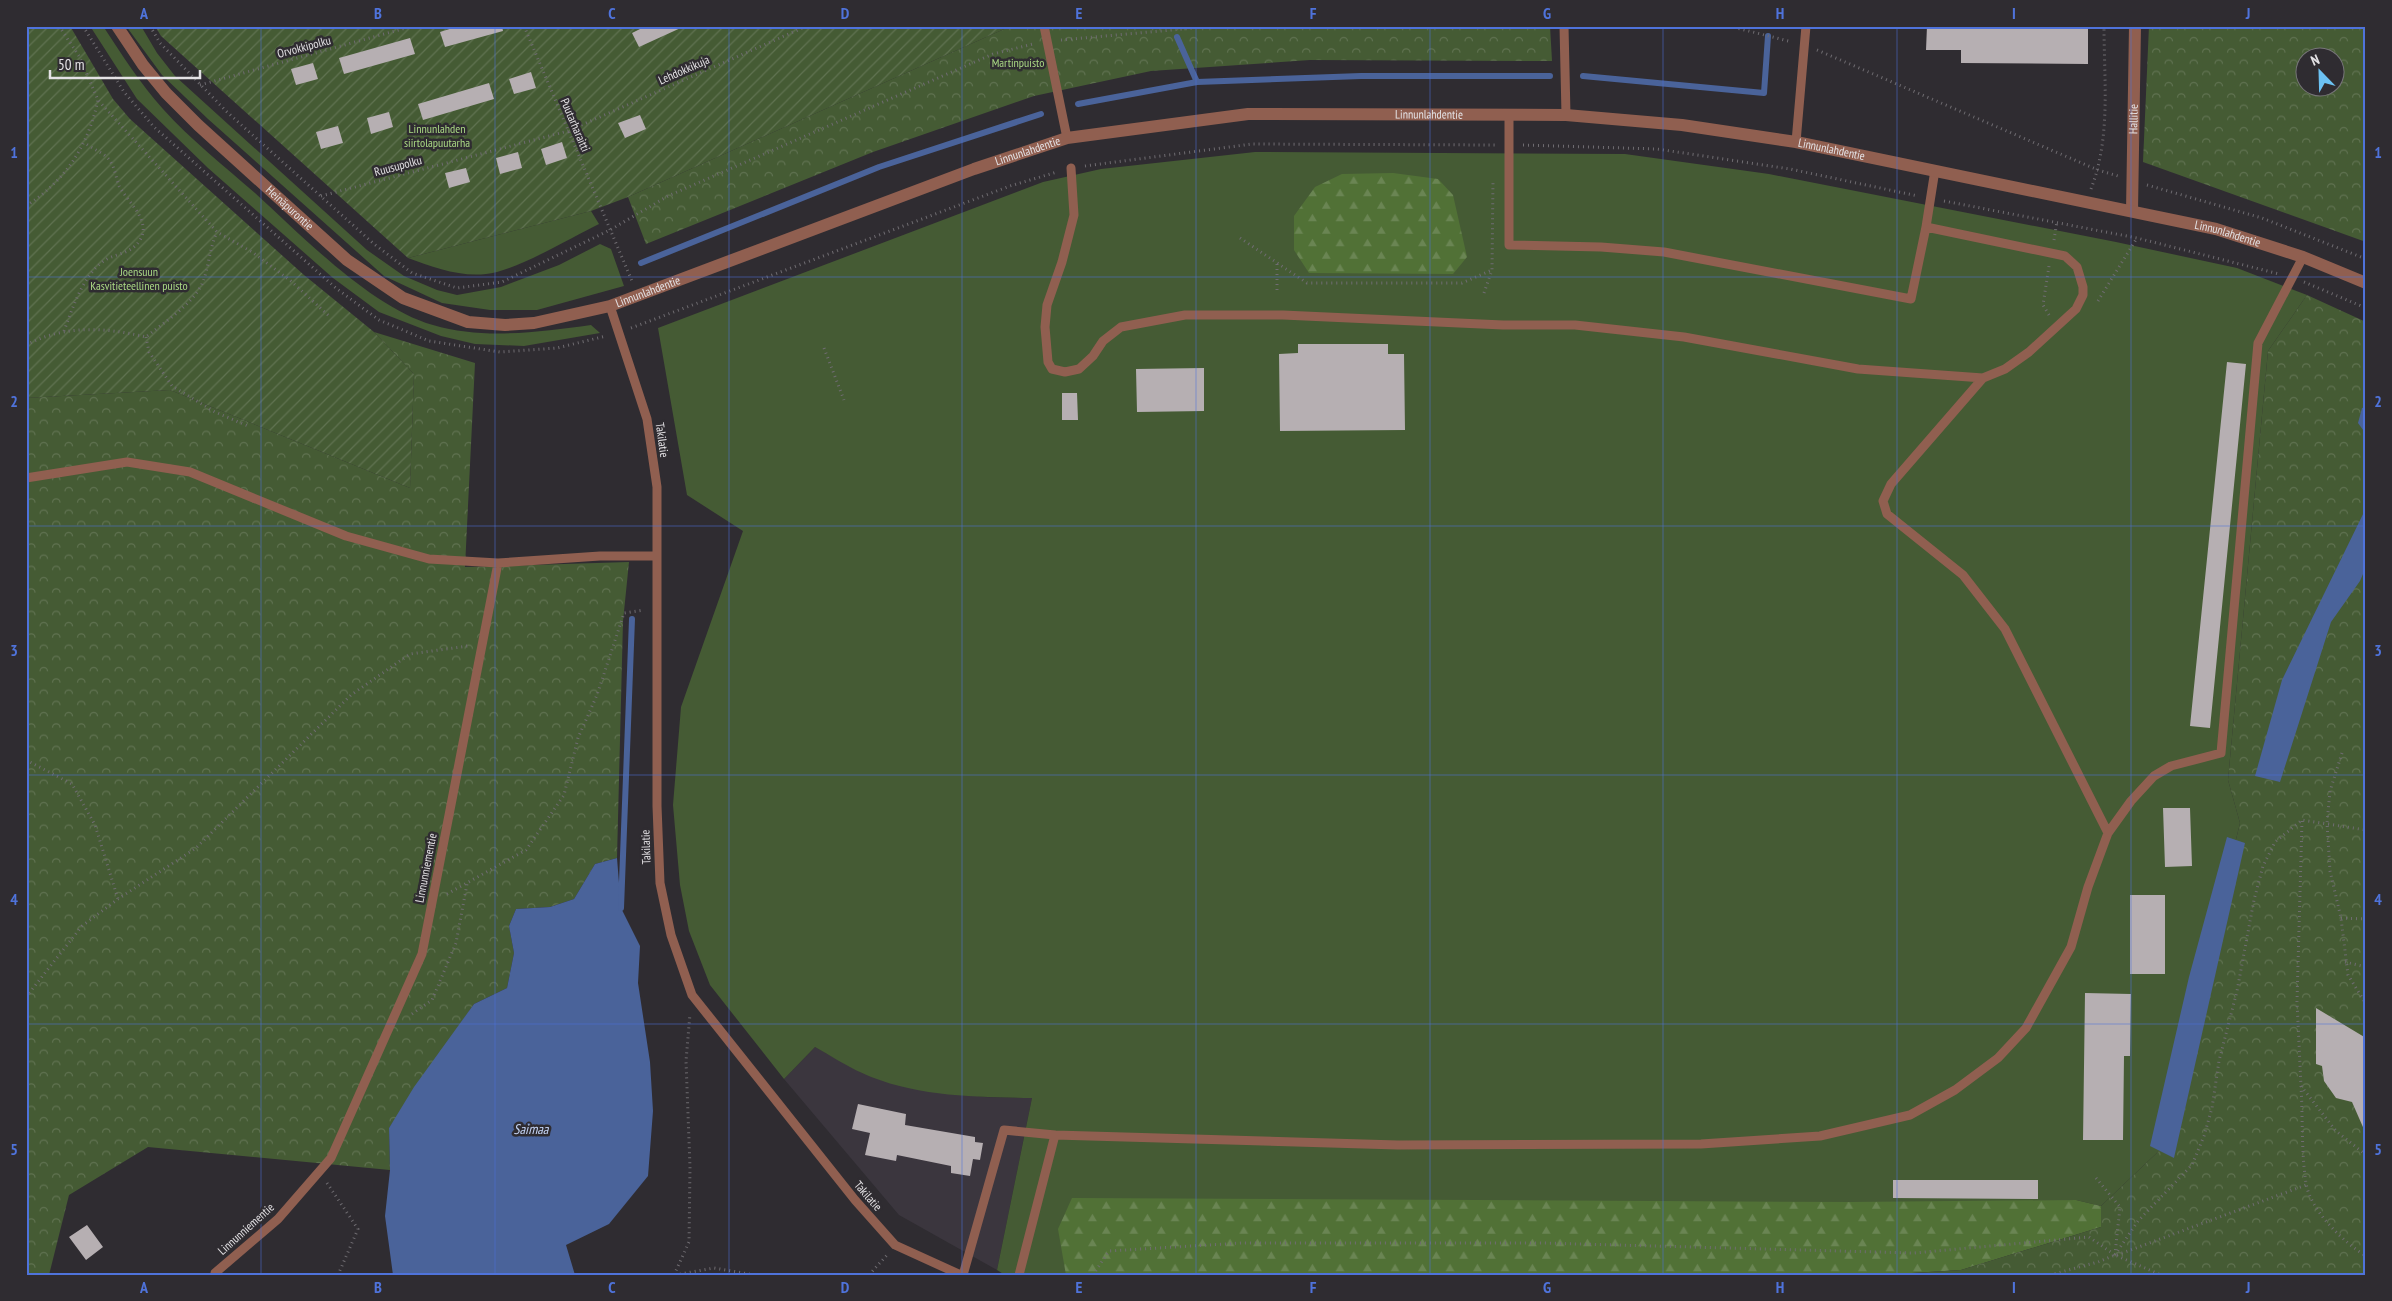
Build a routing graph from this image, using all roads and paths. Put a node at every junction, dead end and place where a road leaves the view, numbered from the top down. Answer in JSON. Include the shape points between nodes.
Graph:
{"nodes":[{"id":1,"x":59,"y":26,"type":"edge"},
{"id":2,"x":83,"y":26,"type":"edge"},
{"id":3,"x":117,"y":26,"type":"edge"},
{"id":4,"x":150,"y":26,"type":"edge"},
{"id":5,"x":413,"y":26,"type":"edge"},
{"id":6,"x":524,"y":26,"type":"edge"},
{"id":7,"x":807,"y":26,"type":"edge"},
{"id":8,"x":1044,"y":26,"type":"edge"},
{"id":9,"x":1216,"y":26,"type":"edge"},
{"id":10,"x":1564,"y":26,"type":"edge"},
{"id":11,"x":1729,"y":26,"type":"edge"},
{"id":12,"x":1806,"y":26,"type":"edge"},
{"id":13,"x":2104,"y":26,"type":"edge"},
{"id":14,"x":2135,"y":26,"type":"edge"},
{"id":15,"x":1197,"y":27,"type":"edge"},
{"id":16,"x":1047,"y":41,"type":"junction"},
{"id":17,"x":1805,"y":45,"type":"junction"},
{"id":18,"x":200,"y":85,"type":"junction"},
{"id":19,"x":98,"y":100,"type":"junction"},
{"id":20,"x":1509,"y":116,"type":"junction"},
{"id":21,"x":1566,"y":116,"type":"junction"},
{"id":22,"x":568,"y":131,"type":"junction"},
{"id":23,"x":1067,"y":138,"type":"junction"},
{"id":24,"x":1796,"y":142,"type":"junction"},
{"id":25,"x":85,"y":143,"type":"junction"},
{"id":26,"x":1493,"y":145,"type":"junction"},
{"id":27,"x":1508,"y":145,"type":"junction"},
{"id":28,"x":1493,"y":154,"type":"dead end"},
{"id":29,"x":1071,"y":168,"type":"junction"},
{"id":30,"x":1935,"y":170,"type":"junction"},
{"id":31,"x":2098,"y":170,"type":"junction"},
{"id":32,"x":1493,"y":174,"type":"dead end"},
{"id":33,"x":2133,"y":181,"type":"junction"},
{"id":34,"x":320,"y":196,"type":"junction"},
{"id":35,"x":1931,"y":198,"type":"junction"},
{"id":36,"x":2086,"y":202,"type":"junction"},
{"id":37,"x":26,"y":206,"type":"edge"},
{"id":38,"x":2132,"y":211,"type":"junction"},
{"id":39,"x":2057,"y":221,"type":"junction"},
{"id":40,"x":1926,"y":227,"type":"junction"},
{"id":41,"x":610,"y":230,"type":"junction"},
{"id":42,"x":217,"y":232,"type":"junction"},
{"id":43,"x":1240,"y":238,"type":"dead end"},
{"id":44,"x":2137,"y":238,"type":"junction"},
{"id":45,"x":2052,"y":252,"type":"junction"},
{"id":46,"x":2303,"y":257,"type":"junction"},
{"id":47,"x":2366,"y":259,"type":"edge"},
{"id":48,"x":1277,"y":263,"type":"junction"},
{"id":49,"x":1492,"y":270,"type":"junction"},
{"id":50,"x":2293,"y":277,"type":"junction"},
{"id":51,"x":2366,"y":283,"type":"edge"},
{"id":52,"x":1278,"y":293,"type":"dead end"},
{"id":53,"x":1484,"y":293,"type":"dead end"},
{"id":54,"x":638,"y":296,"type":"junction"},
{"id":55,"x":2096,"y":303,"type":"dead end"},
{"id":56,"x":610,"y":306,"type":"junction"},
{"id":57,"x":2366,"y":308,"type":"edge"},
{"id":58,"x":329,"y":316,"type":"dead end"},
{"id":59,"x":505,"y":324,"type":"joint"},
{"id":60,"x":2058,"y":327,"type":"junction"},
{"id":61,"x":64,"y":331,"type":"junction"},
{"id":62,"x":618,"y":333,"type":"junction"},
{"id":63,"x":146,"y":337,"type":"junction"},
{"id":64,"x":26,"y":346,"type":"edge"},
{"id":65,"x":824,"y":348,"type":"dead end"},
{"id":66,"x":1983,"y":378,"type":"junction"},
{"id":67,"x":844,"y":400,"type":"dead end"},
{"id":68,"x":248,"y":426,"type":"dead end"},
{"id":69,"x":26,"y":478,"type":"edge"},
{"id":70,"x":657,"y":556,"type":"junction"},
{"id":71,"x":498,"y":563,"type":"junction"},
{"id":72,"x":657,"y":609,"type":"junction"},
{"id":73,"x":482,"y":645,"type":"junction"},
{"id":74,"x":2342,"y":753,"type":"dead end"},
{"id":75,"x":26,"y":760,"type":"edge"},
{"id":76,"x":2302,"y":820,"type":"junction"},
{"id":77,"x":2327,"y":823,"type":"junction"},
{"id":78,"x":2366,"y":830,"type":"edge"},
{"id":79,"x":2108,"y":833,"type":"junction"},
{"id":80,"x":467,"y":883,"type":"junction"},
{"id":81,"x":118,"y":898,"type":"junction"},
{"id":82,"x":432,"y":903,"type":"junction"},
{"id":83,"x":2342,"y":918,"type":"junction"},
{"id":84,"x":2366,"y":919,"type":"edge"},
{"id":85,"x":2346,"y":962,"type":"junction"},
{"id":86,"x":2366,"y":967,"type":"edge"},
{"id":87,"x":692,"y":995,"type":"junction"},
{"id":88,"x":26,"y":997,"type":"edge"},
{"id":89,"x":2366,"y":1004,"type":"edge"},
{"id":90,"x":410,"y":1015,"type":"dead end"},
{"id":91,"x":2301,"y":1086,"type":"junction"},
{"id":92,"x":1054,"y":1135,"type":"junction"},
{"id":93,"x":26,"y":1144,"type":"edge"},
{"id":94,"x":26,"y":1154,"type":"edge"},
{"id":95,"x":2366,"y":1155,"type":"edge"},
{"id":96,"x":319,"y":1172,"type":"junction"},
{"id":97,"x":2096,"y":1178,"type":"dead end"},
{"id":98,"x":2306,"y":1184,"type":"junction"},
{"id":99,"x":896,"y":1245,"type":"junction"},
{"id":100,"x":2115,"y":1255,"type":"junction"},
{"id":101,"x":2366,"y":1256,"type":"edge"},
{"id":102,"x":215,"y":1273,"type":"dead end"},
{"id":103,"x":338,"y":1275,"type":"edge"},
{"id":104,"x":675,"y":1275,"type":"edge"},
{"id":105,"x":755,"y":1275,"type":"edge"},
{"id":106,"x":869,"y":1275,"type":"edge"},
{"id":107,"x":962,"y":1275,"type":"edge"},
{"id":108,"x":1018,"y":1275,"type":"edge"},
{"id":109,"x":1093,"y":1275,"type":"edge"},
{"id":110,"x":2050,"y":1275,"type":"edge"},
{"id":111,"x":2161,"y":1275,"type":"edge"}],
"edges":[{"from":1,"to":19,"type":"path","via":[[79,56]]},
{"from":2,"to":62,"type":"path","via":[[124,92],[154,126],[337,288],[379,320],[428,341],[500,352],[557,348]]},
{"from":3,"to":59,"type":"street","name":"Heinäpurontie","via":[[172,100],[347,260],[403,298],[425,308],[468,322]]},
{"from":4,"to":18,"type":"path","via":[[160,43]]},
{"from":5,"to":18,"type":"path","name":"Orvokkipolku"},
{"from":6,"to":22,"type":"path","name":"Puutarharaitti"},
{"from":7,"to":22,"type":"path","name":"Lehdokkikuja"},
{"from":8,"to":16,"type":"lane"},
{"from":9,"to":15,"type":"path"},
{"from":10,"to":21,"type":"lane"},
{"from":11,"to":17,"type":"path"},
{"from":12,"to":17,"type":"lane"},
{"from":13,"to":31,"type":"path","via":[[2104,137]]},
{"from":14,"to":33,"type":"street","name":"Hallitie"},
{"from":15,"to":16,"type":"path"},
{"from":16,"to":23,"type":"lane"},
{"from":16,"to":41,"type":"path","via":[[993,54],[668,196]]},
{"from":17,"to":24,"type":"lane"},
{"from":17,"to":31,"type":"path"},
{"from":18,"to":34,"type":"path"},
{"from":19,"to":25,"type":"path"},
{"from":19,"to":42,"type":"path"},
{"from":20,"to":21,"type":"street","name":"Linnunlahdentie"},
{"from":20,"to":23,"type":"street","name":"Linnunlahdentie","via":[[1248,114]]},
{"from":20,"to":27,"type":"lane"},
{"from":21,"to":24,"type":"street","name":"Linnunlahdentie","via":[[1682,125]]},
{"from":22,"to":34,"type":"path","name":"Ruusupolku"},
{"from":22,"to":41,"type":"path","name":"Puutarharaitti"},
{"from":23,"to":54,"type":"street","name":"Linnunlahdentie"},
{"from":24,"to":30,"type":"street","name":"Linnunlahdentie"},
{"from":25,"to":37,"type":"path","via":[[70,168],[44,194]]},
{"from":25,"to":61,"type":"path","via":[[111,162],[125,196],[140,215],[142,235],[129,251],[98,265],[77,298]]},
{"from":26,"to":27,"type":"path"},
{"from":26,"to":28,"type":"path"},
{"from":26,"to":29,"type":"path","via":[[1252,144]]},
{"from":27,"to":35,"type":"path","via":[[1657,149],[1790,169]]},
{"from":27,"to":40,"type":"lane","via":[[1509,245],[1664,252],[1911,299]]},
{"from":29,"to":62,"type":"path","via":[[1010,186]]},
{"from":29,"to":66,"type":"lane","via":[[1074,215],[1047,305],[1046,327],[1048,362],[1052,369],[1065,372],[1079,368],[1103,341],[1121,327],[1185,315],[1283,315],[1575,325],[1684,337],[1858,369]]},
{"from":30,"to":35,"type":"lane"},
{"from":30,"to":36,"type":"street","name":"Linnunlahdentie"},
{"from":31,"to":33,"type":"path"},
{"from":31,"to":36,"type":"path"},
{"from":32,"to":49,"type":"path"},
{"from":33,"to":38,"type":"street","name":"Hallitie"},
{"from":33,"to":47,"type":"path","via":[[2262,218]]},
{"from":34,"to":41,"type":"path","via":[[374,244],[412,272],[456,288],[502,282]]},
{"from":35,"to":39,"type":"path"},
{"from":35,"to":40,"type":"lane"},
{"from":36,"to":38,"type":"street","name":"Linnunlahdentie"},
{"from":38,"to":46,"type":"street","name":"Linnunlahdentie","via":[[2216,229]]},
{"from":39,"to":44,"type":"path"},
{"from":39,"to":45,"type":"path"},
{"from":40,"to":45,"type":"lane"},
{"from":41,"to":54,"type":"path","name":"Puutarharaitti"},
{"from":42,"to":58,"type":"path","via":[[252,252]]},
{"from":42,"to":63,"type":"path","via":[[201,284],[192,298]]},
{"from":43,"to":48,"type":"path"},
{"from":44,"to":50,"type":"path"},
{"from":44,"to":55,"type":"path"},
{"from":45,"to":60,"type":"path","via":[[2043,305]]},
{"from":45,"to":60,"type":"lane","via":[[2065,256],[2077,267],[2083,287],[2076,310]]},
{"from":46,"to":50,"type":"lane"},
{"from":46,"to":51,"type":"street","name":"Linnunlahdentie"},
{"from":48,"to":49,"type":"path","via":[[1307,283],[1462,283]]},
{"from":48,"to":52,"type":"path"},
{"from":49,"to":53,"type":"path"},
{"from":50,"to":57,"type":"path"},
{"from":50,"to":79,"type":"lane","via":[[2258,343],[2221,753],[2170,766],[2154,776]]},
{"from":54,"to":56,"type":"street","name":"Linnunlahdentie"},
{"from":56,"to":59,"type":"street","name":"Linnunlahdentie","via":[[534,323]]},
{"from":56,"to":62,"type":"lane","name":"Takilatie"},
{"from":60,"to":66,"type":"lane","via":[[2005,368]]},
{"from":61,"to":63,"type":"path","via":[[101,329]]},
{"from":61,"to":64,"type":"path"},
{"from":62,"to":70,"type":"lane","name":"Takilatie","via":[[647,419],[657,487]]},
{"from":63,"to":68,"type":"path","via":[[149,352],[172,386],[215,412]]},
{"from":65,"to":67,"type":"path"},
{"from":66,"to":79,"type":"lane","via":[[1890,484],[1883,501],[1887,514],[1963,575],[2005,629]]},
{"from":69,"to":71,"type":"lane","via":[[127,462],[190,472],[346,536],[429,559]]},
{"from":70,"to":71,"type":"lane","via":[[600,556]]},
{"from":70,"to":72,"type":"lane","name":"Takilatie"},
{"from":71,"to":73,"type":"lane","name":"Linnunniementie"},
{"from":72,"to":80,"type":"path","via":[[624,613],[597,696],[578,738],[564,795],[526,850]]},
{"from":72,"to":87,"type":"lane","name":"Takilatie","via":[[660,883],[671,935]]},
{"from":73,"to":81,"type":"path","via":[[410,654],[351,695],[196,848]]},
{"from":73,"to":82,"type":"lane","name":"Linnunniementie"},
{"from":74,"to":77,"type":"path","via":[[2330,791]]},
{"from":75,"to":81,"type":"path","via":[[72,784],[95,825]]},
{"from":76,"to":77,"type":"path"},
{"from":76,"to":91,"type":"path","via":[[2297,1001]]},
{"from":76,"to":100,"type":"path","via":[[2275,842],[2263,866],[2219,1061],[2212,1108],[2192,1165],[2138,1221]]},
{"from":77,"to":78,"type":"path"},
{"from":77,"to":83,"type":"path","via":[[2330,871]]},
{"from":79,"to":92,"type":"lane","via":[[2071,947],[2026,1028],[1991,1063],[1955,1090],[1910,1116],[1820,1136],[1701,1144],[1398,1145]]},
{"from":80,"to":82,"type":"path"},
{"from":80,"to":90,"type":"path","via":[[456,943],[432,1000]]},
{"from":81,"to":88,"type":"path","via":[[82,926]]},
{"from":82,"to":96,"type":"lane","name":"Linnunniementie","via":[[422,954],[331,1158]]},
{"from":83,"to":84,"type":"path"},
{"from":83,"to":85,"type":"path"},
{"from":85,"to":86,"type":"path"},
{"from":85,"to":89,"type":"path","via":[[2348,975]]},
{"from":87,"to":99,"type":"lane","name":"Takilatie","via":[[855,1200]]},
{"from":87,"to":104,"type":"path","via":[[686,1061],[689,1242]]},
{"from":91,"to":95,"type":"path","via":[[2336,1130]]},
{"from":91,"to":98,"type":"path"},
{"from":92,"to":107,"type":"lane","via":[[1004,1130]]},
{"from":92,"to":108,"type":"lane"},
{"from":93,"to":94,"type":"path"},
{"from":96,"to":102,"type":"lane","name":"Linnunniementie","via":[[278,1219]]},
{"from":96,"to":103,"type":"path","via":[[358,1229]]},
{"from":97,"to":100,"type":"path","via":[[2120,1207]]},
{"from":98,"to":100,"type":"path"},
{"from":98,"to":101,"type":"path","via":[[2331,1228],[2350,1247]]},
{"from":99,"to":106,"type":"path"},
{"from":99,"to":107,"type":"lane","name":"Takilatie"},
{"from":100,"to":109,"type":"path","via":[[2089,1237],[1914,1253],[1542,1242],[1241,1243],[1110,1251]]},
{"from":100,"to":110,"type":"path"},
{"from":100,"to":111,"type":"path"},
{"from":104,"to":105,"type":"path","via":[[714,1268]]}]}
